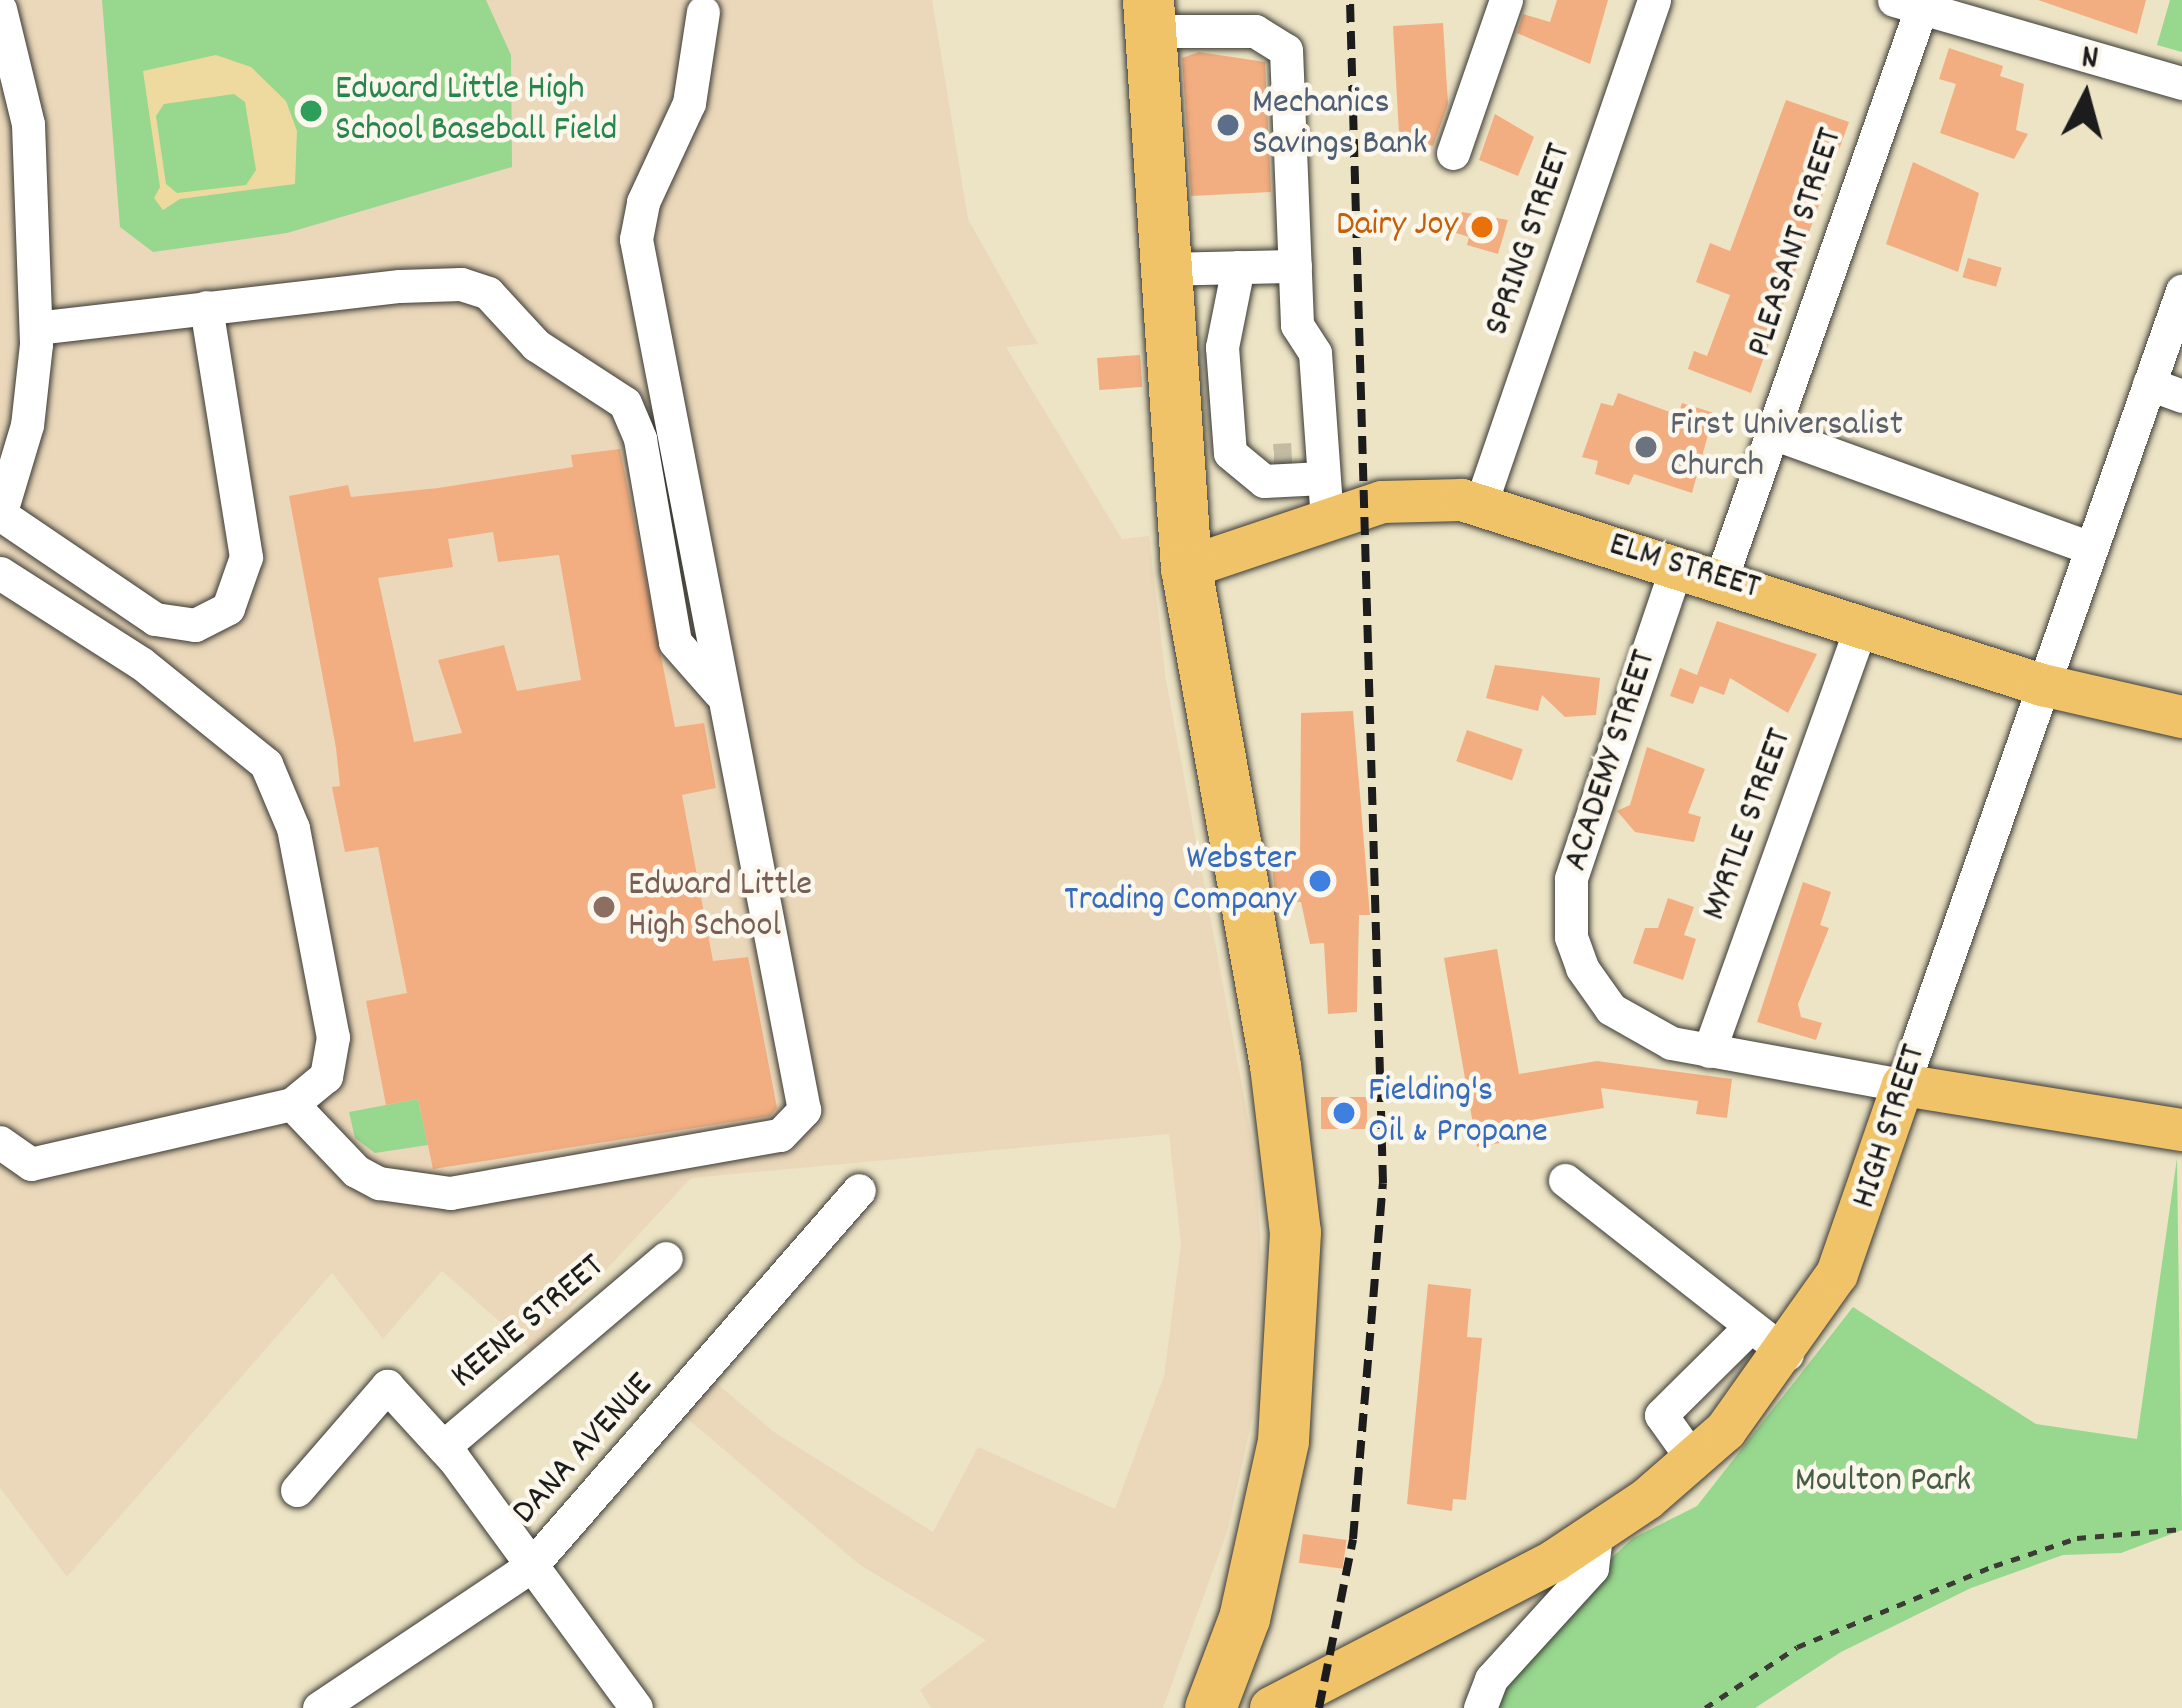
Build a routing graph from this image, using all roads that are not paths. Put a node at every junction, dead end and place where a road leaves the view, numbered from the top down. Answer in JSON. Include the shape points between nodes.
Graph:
{"nodes":[{"id":1,"x":1506,"y":0,"type":"edge"},
{"id":2,"x":1654,"y":0,"type":"edge"},
{"id":3,"x":1913,"y":3,"type":"edge"},
{"id":4,"x":0,"y":9,"type":"edge"},
{"id":5,"x":703,"y":12,"type":"dead end"},
{"id":6,"x":1149,"y":16,"type":"edge"},
{"id":7,"x":2182,"y":83,"type":"edge"},
{"id":8,"x":1453,"y":153,"type":"dead end"},
{"id":9,"x":1238,"y":266,"type":"junction"},
{"id":10,"x":1295,"y":266,"type":"junction"},
{"id":11,"x":1161,"y":269,"type":"junction"},
{"id":12,"x":2182,"y":292,"type":"edge"},
{"id":13,"x":206,"y":307,"type":"junction"},
{"id":14,"x":36,"y":328,"type":"junction"},
{"id":15,"x":2150,"y":384,"type":"junction"},
{"id":16,"x":2182,"y":397,"type":"edge"},
{"id":17,"x":1773,"y":433,"type":"junction"},
{"id":18,"x":1297,"y":473,"type":"junction"},
{"id":19,"x":1480,"y":506,"type":"junction"},
{"id":20,"x":0,"y":514,"type":"edge"},
{"id":21,"x":2091,"y":548,"type":"junction"},
{"id":22,"x":1677,"y":565,"type":"junction"},
{"id":23,"x":1186,"y":568,"type":"junction"},
{"id":24,"x":0,"y":573,"type":"edge"},
{"id":25,"x":1721,"y":580,"type":"junction"},
{"id":26,"x":1862,"y":625,"type":"junction"},
{"id":27,"x":2042,"y":685,"type":"junction"},
{"id":28,"x":719,"y":693,"type":"junction"},
{"id":29,"x":2182,"y":717,"type":"edge"},
{"id":30,"x":1709,"y":1051,"type":"junction"},
{"id":31,"x":1903,"y":1085,"type":"junction"},
{"id":32,"x":292,"y":1104,"type":"junction"},
{"id":33,"x":2182,"y":1130,"type":"edge"},
{"id":34,"x":0,"y":1142,"type":"edge"},
{"id":35,"x":1565,"y":1180,"type":"dead end"},
{"id":36,"x":860,"y":1190,"type":"dead end"},
{"id":37,"x":666,"y":1258,"type":"dead end"},
{"id":38,"x":1749,"y":1328,"type":"junction"},
{"id":39,"x":1787,"y":1354,"type":"junction"},
{"id":40,"x":442,"y":1447,"type":"junction"},
{"id":41,"x":1693,"y":1460,"type":"junction"},
{"id":42,"x":297,"y":1490,"type":"dead end"},
{"id":43,"x":1596,"y":1533,"type":"junction"},
{"id":44,"x":530,"y":1567,"type":"junction"},
{"id":45,"x":319,"y":1708,"type":"edge"},
{"id":46,"x":636,"y":1708,"type":"edge"},
{"id":47,"x":1210,"y":1708,"type":"edge"},
{"id":48,"x":1271,"y":1708,"type":"edge"},
{"id":49,"x":1480,"y":1708,"type":"edge"}],
"edges":[{"from":1,"to":8,"type":"street"},
{"from":2,"to":19,"type":"street","name":"SPRING STREET"},
{"from":3,"to":7,"type":"street"},
{"from":3,"to":17,"type":"street","name":"PLEASANT STREET"},
{"from":4,"to":14,"type":"street","via":[[28,124]]},
{"from":5,"to":28,"type":"street","via":[[689,104],[643,202],[636,239]]},
{"from":6,"to":10,"type":"street","via":[[1255,31],[1286,50]]},
{"from":6,"to":11,"type":"highway"},
{"from":9,"to":10,"type":"street"},
{"from":9,"to":11,"type":"street"},
{"from":9,"to":18,"type":"street","via":[[1222,346],[1230,453]]},
{"from":10,"to":18,"type":"street","via":[[1297,326],[1315,353]]},
{"from":11,"to":23,"type":"highway"},
{"from":12,"to":15,"type":"street","name":"HIGH STREET"},
{"from":13,"to":14,"type":"street"},
{"from":13,"to":20,"type":"street","via":[[246,556],[228,608],[195,625],[155,619]]},
{"from":13,"to":28,"type":"street","via":[[435,283],[461,284],[507,306],[536,345],[625,404],[640,439],[675,642]]},
{"from":14,"to":20,"type":"street","via":[[34,391]]},
{"from":15,"to":16,"type":"street"},
{"from":15,"to":21,"type":"street","name":"HIGH STREET"},
{"from":17,"to":21,"type":"street"},
{"from":17,"to":25,"type":"street","name":"PLEASANT STREET"},
{"from":18,"to":19,"type":"main road","name":"ELM STREET"},
{"from":18,"to":23,"type":"main road","name":"ELM STREET"},
{"from":19,"to":22,"type":"main road","name":"ELM STREET"},
{"from":21,"to":27,"type":"street","name":"HIGH STREET"},
{"from":22,"to":25,"type":"main road","name":"ELM STREET"},
{"from":22,"to":30,"type":"street","name":"ACADEMY STREET","via":[[1571,879],[1571,937],[1612,1009],[1655,1036]]},
{"from":23,"to":47,"type":"highway","via":[[1278,1084],[1296,1271],[1294,1352],[1268,1526]]},
{"from":24,"to":32,"type":"street","via":[[247,742],[286,800],[333,1037],[326,1076]]},
{"from":25,"to":26,"type":"main road","name":"ELM STREET"},
{"from":26,"to":27,"type":"main road","name":"ELM STREET"},
{"from":26,"to":30,"type":"street","name":"MYRTLE STREET"},
{"from":27,"to":29,"type":"main road","name":"ELM STREET"},
{"from":27,"to":31,"type":"street","name":"HIGH STREET"},
{"from":28,"to":32,"type":"street","via":[[804,1091],[795,1125],[780,1135],[450,1192],[379,1183],[356,1171]]},
{"from":30,"to":31,"type":"street","name":"ACADEMY STREET"},
{"from":31,"to":33,"type":"main road","name":"ACADEMY STREET"},
{"from":31,"to":39,"type":"main road","name":"HIGH STREET","via":[[1858,1226]]},
{"from":32,"to":34,"type":"street","via":[[31,1164]]},
{"from":35,"to":38,"type":"street"},
{"from":36,"to":44,"type":"street","name":"DANA AVENUE"},
{"from":37,"to":40,"type":"street","name":"KEENE STREET"},
{"from":38,"to":39,"type":"street"},
{"from":38,"to":41,"type":"street","via":[[1661,1415]]},
{"from":39,"to":41,"type":"main road","name":"HIGH STREET"},
{"from":40,"to":42,"type":"street","via":[[387,1386]]},
{"from":40,"to":44,"type":"street"},
{"from":41,"to":43,"type":"main road","name":"HIGH STREET"},
{"from":43,"to":48,"type":"main road","name":"HIGH STREET"},
{"from":43,"to":49,"type":"street","via":[[1592,1568],[1490,1679]]},
{"from":44,"to":45,"type":"street","name":"DANA AVENUE"},
{"from":44,"to":46,"type":"street"}]}
